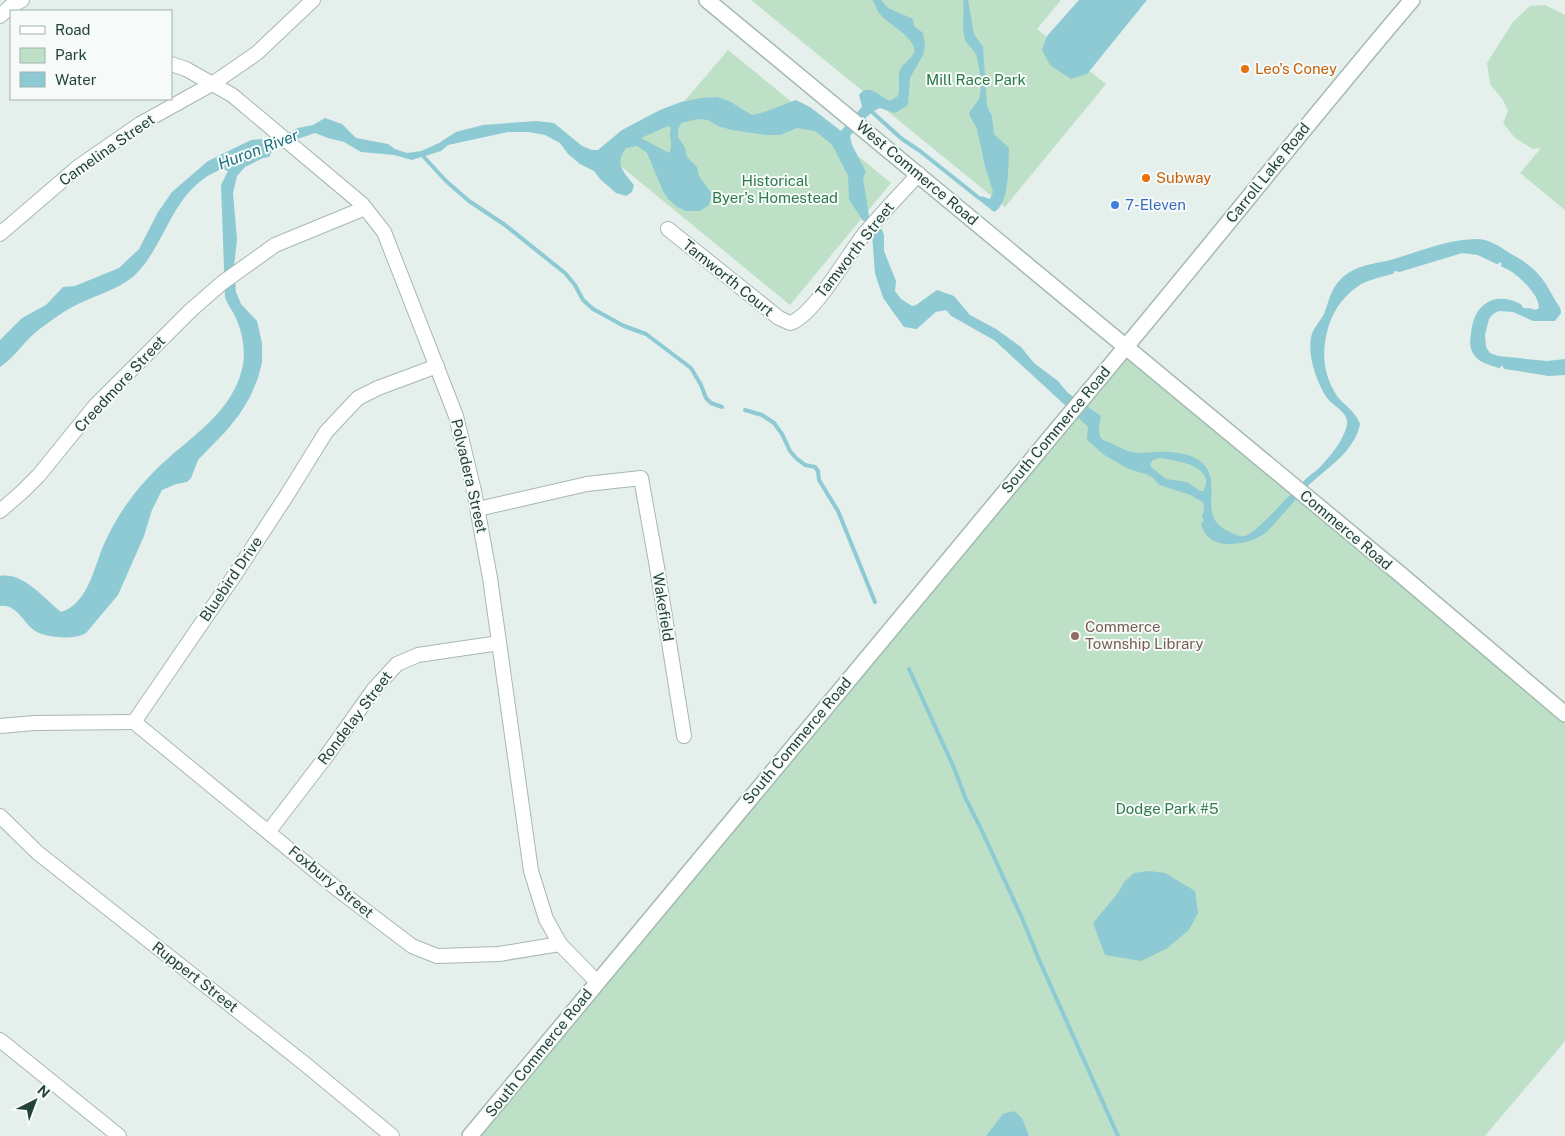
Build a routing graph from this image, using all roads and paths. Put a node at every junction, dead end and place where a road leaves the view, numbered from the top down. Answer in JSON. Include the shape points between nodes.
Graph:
{"nodes":[{"id":1,"x":313,"y":0,"type":"edge"},
{"id":2,"x":707,"y":0,"type":"edge"},
{"id":3,"x":1412,"y":0,"type":"edge"},
{"id":4,"x":11,"y":3,"type":"edge"},
{"id":5,"x":23,"y":10,"type":"edge"},
{"id":6,"x":0,"y":16,"type":"edge"},
{"id":7,"x":172,"y":64,"type":"edge"},
{"id":8,"x":212,"y":84,"type":"junction"},
{"id":9,"x":918,"y":174,"type":"junction"},
{"id":10,"x":366,"y":208,"type":"junction"},
{"id":11,"x":668,"y":229,"type":"dead end"},
{"id":12,"x":0,"y":234,"type":"edge"},
{"id":13,"x":790,"y":323,"type":"joint"},
{"id":14,"x":1126,"y":347,"type":"junction"},
{"id":15,"x":437,"y":366,"type":"junction"},
{"id":16,"x":478,"y":509,"type":"junction"},
{"id":17,"x":0,"y":511,"type":"edge"},
{"id":18,"x":499,"y":643,"type":"junction"},
{"id":19,"x":1565,"y":714,"type":"edge"},
{"id":20,"x":134,"y":722,"type":"junction"},
{"id":21,"x":0,"y":726,"type":"edge"},
{"id":22,"x":684,"y":736,"type":"dead end"},
{"id":23,"x":0,"y":816,"type":"edge"},
{"id":24,"x":269,"y":831,"type":"junction"},
{"id":25,"x":560,"y":944,"type":"junction"},
{"id":26,"x":597,"y":982,"type":"junction"},
{"id":27,"x":0,"y":1040,"type":"edge"},
{"id":28,"x":119,"y":1136,"type":"edge"},
{"id":29,"x":392,"y":1136,"type":"edge"},
{"id":30,"x":470,"y":1136,"type":"edge"}],
"edges":[{"from":1,"to":8,"type":"street","name":"Camelina Street","via":[[257,53]]},
{"from":2,"to":9,"type":"street","name":"West Commerce Road"},
{"from":3,"to":14,"type":"street","name":"Carroll Lake Road"},
{"from":4,"to":5,"type":"street"},
{"from":4,"to":6,"type":"street"},
{"from":7,"to":8,"type":"street","name":"Polvadera Street"},
{"from":8,"to":10,"type":"street","name":"Polvadera Street","via":[[232,95]]},
{"from":8,"to":12,"type":"street","name":"Camelina Street","via":[[140,124],[78,167]]},
{"from":9,"to":13,"type":"street","name":"Tamworth Street","via":[[866,232],[800,319]]},
{"from":9,"to":14,"type":"street","name":"West Commerce Road"},
{"from":10,"to":15,"type":"street","name":"Polvadera Street","via":[[384,232]]},
{"from":10,"to":17,"type":"street","name":"Creedmore Street","via":[[275,245],[222,283],[95,406],[39,474]]},
{"from":11,"to":13,"type":"street","name":"Tamworth Court","via":[[779,318]]},
{"from":14,"to":19,"type":"street","name":"Commerce Road"},
{"from":14,"to":26,"type":"street","name":"South Commerce Road"},
{"from":15,"to":16,"type":"street","name":"Polvadera Street","via":[[456,416]]},
{"from":15,"to":20,"type":"street","name":"Bluebird Drive","via":[[358,398],[326,432],[234,576]]},
{"from":16,"to":18,"type":"street","name":"Polvadera Street"},
{"from":16,"to":22,"type":"street","name":"Wakefield","via":[[586,484],[641,478]]},
{"from":18,"to":24,"type":"street","name":"Rondelay Street","via":[[418,655],[397,664],[374,688]]},
{"from":18,"to":25,"type":"street","name":"Polvadera Street","via":[[532,871],[546,918]]},
{"from":20,"to":21,"type":"street","via":[[34,722]]},
{"from":20,"to":24,"type":"street","name":"Foxbury Street"},
{"from":23,"to":29,"type":"street","name":"Ruppert Street","via":[[38,853]]},
{"from":24,"to":25,"type":"street","name":"Foxbury Street","via":[[341,892],[412,946],[428,953],[437,956],[499,954]]},
{"from":25,"to":26,"type":"street","name":"Polvadera Street"},
{"from":26,"to":30,"type":"street","name":"South Commerce Road"},
{"from":27,"to":28,"type":"street"}]}
